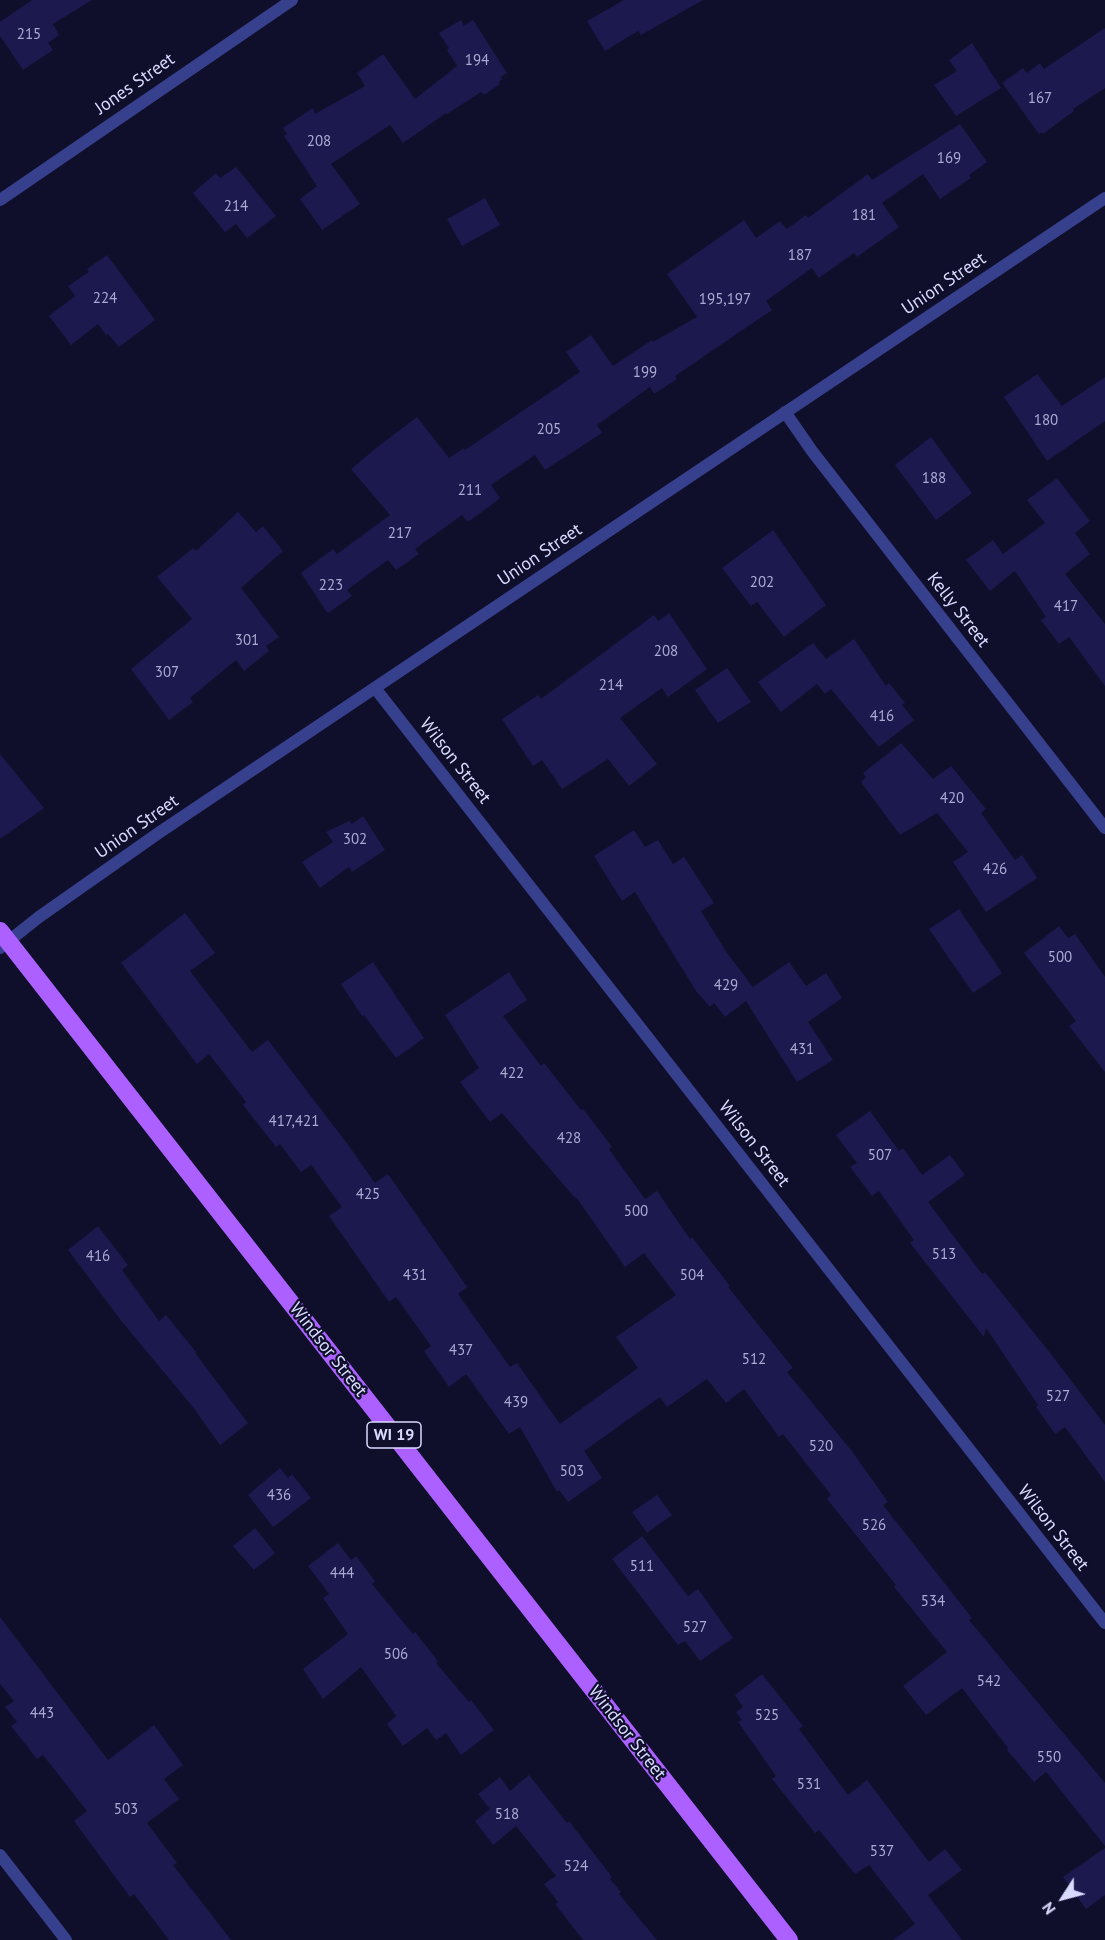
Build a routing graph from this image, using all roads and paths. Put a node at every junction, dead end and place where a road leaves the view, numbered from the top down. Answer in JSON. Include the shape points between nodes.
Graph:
{"nodes":[{"id":1,"x":291,"y":0,"type":"edge"},
{"id":2,"x":1105,"y":198,"type":"edge"},
{"id":3,"x":0,"y":200,"type":"edge"},
{"id":4,"x":785,"y":412,"type":"junction"},
{"id":5,"x":375,"y":688,"type":"junction"},
{"id":6,"x":1105,"y":828,"type":"edge"},
{"id":7,"x":3,"y":940,"type":"edge"},
{"id":8,"x":1105,"y":1623,"type":"edge"},
{"id":9,"x":0,"y":1855,"type":"edge"},
{"id":10,"x":66,"y":1940,"type":"edge"},
{"id":11,"x":789,"y":1940,"type":"edge"}],
"edges":[{"from":1,"to":3,"type":"street","name":"Jones Street"},
{"from":2,"to":4,"type":"street","name":"Union Street"},
{"from":4,"to":5,"type":"street","name":"Union Street"},
{"from":4,"to":6,"type":"street","name":"Kelly Street"},
{"from":5,"to":7,"type":"street","name":"Union Street"},
{"from":5,"to":8,"type":"street","name":"Wilson Street"},
{"from":7,"to":11,"type":"main road","name":"Windsor Street","number":"WI 19"},
{"from":9,"to":10,"type":"street"}]}
